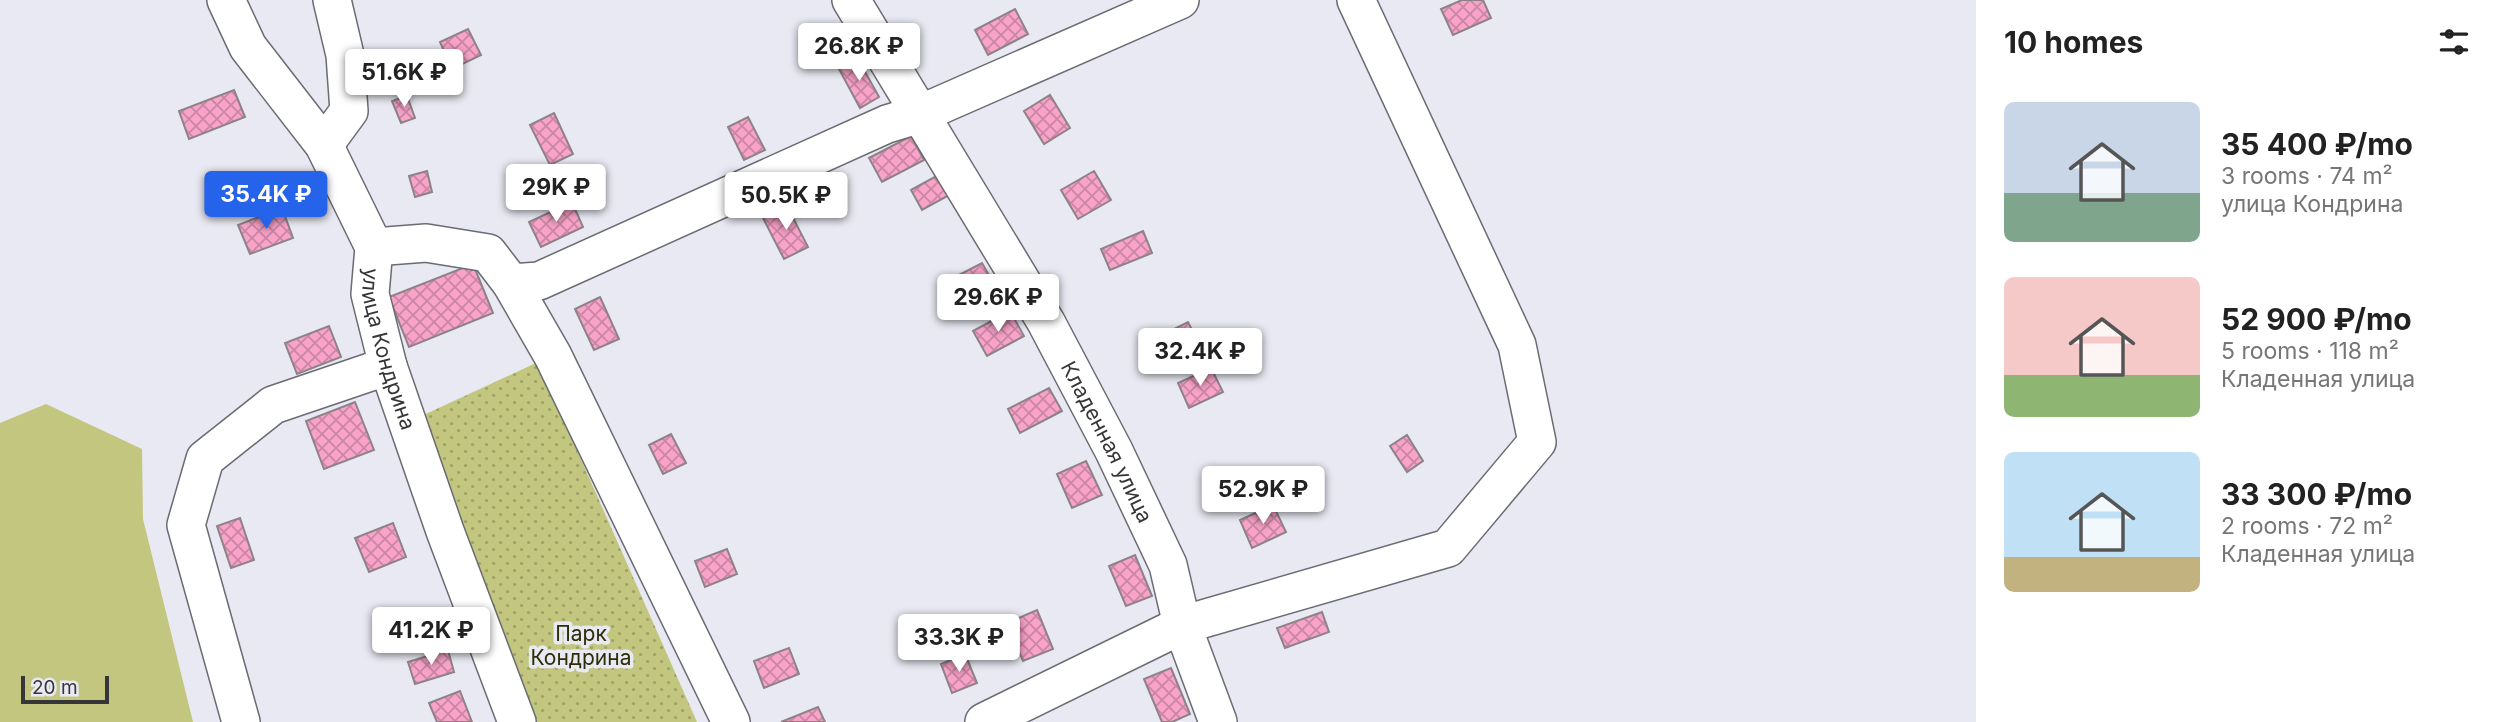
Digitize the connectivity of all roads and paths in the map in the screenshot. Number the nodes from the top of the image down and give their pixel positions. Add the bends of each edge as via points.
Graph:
1 (226, 0) edge
2 (332, 0) edge
3 (851, 0) edge
4 (1180, 0) edge
5 (1356, 0) edge
6 (920, 114) junction
7 (324, 145) junction
8 (374, 247) junction
9 (510, 283) junction
10 (388, 366) junction
11 (1182, 625) junction
12 (241, 722) edge
13 (517, 722) edge
14 (731, 722) edge
15 (984, 722) edge
16 (1218, 722) edge

1 - 7 street, улица Кондрина via 247,47
2 - 7 street via 345,55 349,111
3 - 6 street, Кладенная улица
4 - 6 street
5 - 11 street via 1517,345 1537,442 1448,548
6 - 9 street via 874,130 539,281
6 - 11 street, Кладенная улица via 1046,322 1114,451 1168,565
7 - 8 street, улица Кондрина
8 - 9 street via 426,243 488,253
8 - 10 street, улица Кондрина via 370,295
9 - 14 street via 553,356
10 - 12 street via 273,405 205,459 186,525
10 - 13 street, улица Кондрина via 444,531
11 - 15 street
11 - 16 street, Кладенная улица

